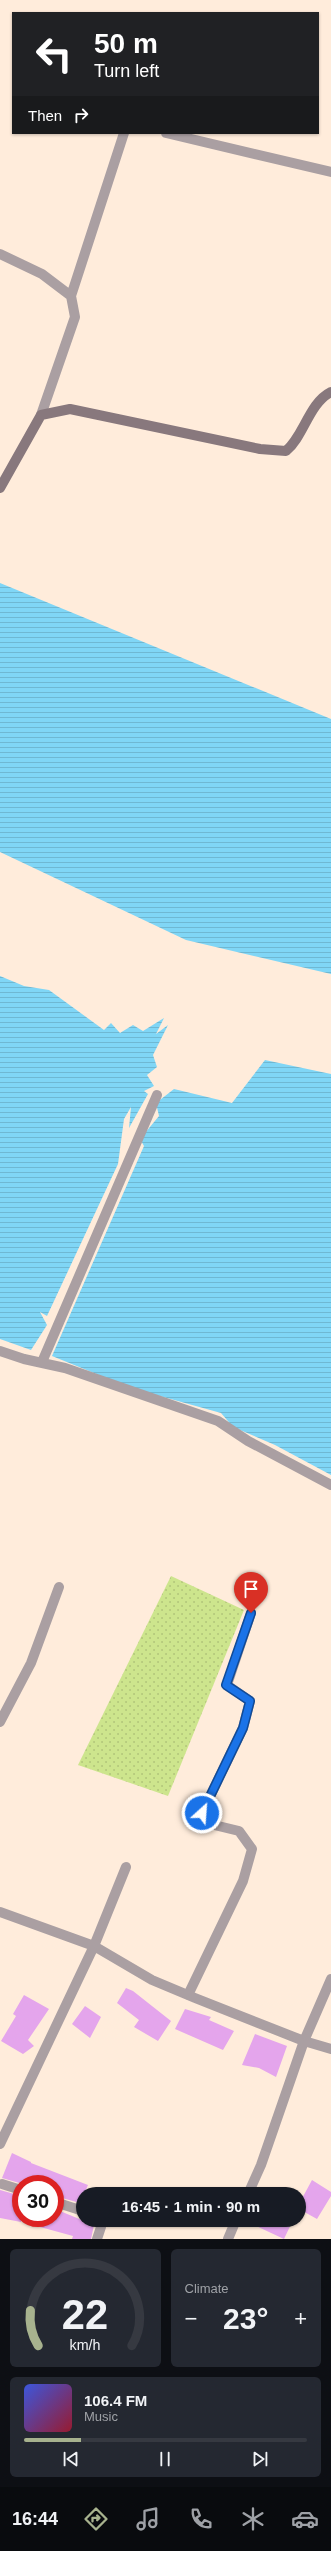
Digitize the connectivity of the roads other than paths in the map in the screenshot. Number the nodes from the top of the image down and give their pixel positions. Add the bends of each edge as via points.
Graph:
1 (124, 134) edge
2 (170, 134) edge
3 (331, 172) edge
4 (0, 254) edge
5 (71, 296) junction
6 (331, 392) edge
7 (41, 415) junction
8 (0, 488) edge
9 (157, 1095) dead end
10 (0, 1351) edge
11 (42, 1362) junction
12 (331, 1485) edge
13 (59, 1587) dead end
14 (251, 1613) dead end
15 (0, 1722) edge
16 (126, 1867) dead end
17 (0, 1912) edge
18 (94, 1946) junction
19 (331, 1979) edge
20 (188, 1995) junction
21 (304, 2041) junction
22 (331, 2049) edge
23 (0, 2144) edge
24 (2, 2184) dead end
25 (12, 2187) edge
26 (251, 2187) edge
27 (64, 2205) edge
28 (76, 2209) edge
29 (101, 2227) edge
30 (233, 2227) edge
31 (97, 2239) edge
32 (228, 2239) edge

1 - 5 street
2 - 3 street
4 - 5 street via 42,274
5 - 7 street via 75,317
6 - 7 main road via 315,407 293,445 286,451 260,449 70,409
7 - 8 main road
9 - 11 street
10 - 11 street
11 - 12 street via 218,1421 248,1441
13 - 15 street via 31,1663
14 - 20 street via 226,1685 250,1701 243,1728 202,1813 206,1823 239,1831 252,1849 243,1881
16 - 18 street
17 - 18 street
18 - 20 street via 152,1980
18 - 23 street
19 - 21 street
20 - 21 street
21 - 22 street
21 - 26 street via 262,2164
24 - 25 street
27 - 28 street
29 - 31 street
30 - 32 street

